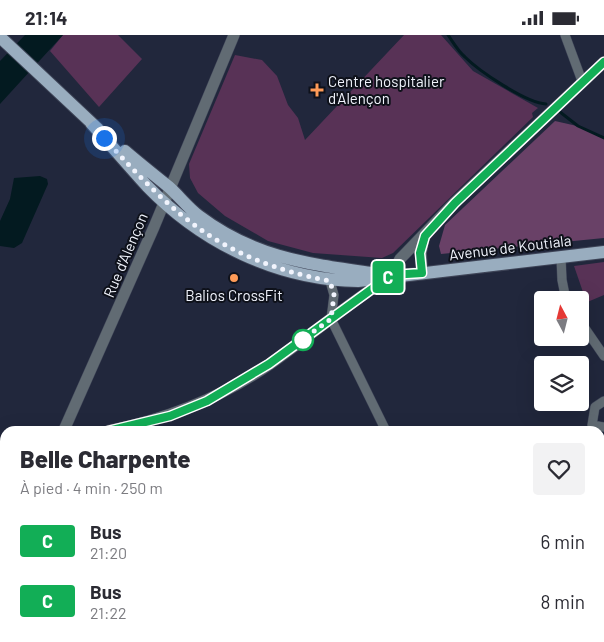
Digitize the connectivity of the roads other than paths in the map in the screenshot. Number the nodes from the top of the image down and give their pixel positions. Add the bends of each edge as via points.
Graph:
1 (234, 35) edge
2 (565, 35) edge
3 (3, 40) edge
4 (604, 62) edge
5 (582, 81) junction
6 (91, 123) junction
7 (170, 188) junction
8 (165, 201) junction
9 (425, 236) junction
10 (604, 252) edge
11 (560, 257) junction
12 (422, 273) junction
13 (391, 275) junction
14 (330, 281) junction
15 (564, 291) edge
16 (331, 319) junction
17 (589, 334) edge
18 (604, 357) edge
19 (604, 401) edge
20 (65, 426) edge
21 (143, 426) edge
22 (384, 426) edge
23 (598, 426) edge

1 - 7 street, Rue d'Alençon
2 - 5 street
3 - 6 main road, Avenue de Koutiala
4 - 5 street
5 - 9 street
6 - 7 main road, Avenue de Koutiala
6 - 8 main road, Avenue de Koutiala via 148,187
7 - 8 street, Rue d'Alençon
7 - 13 main road, Avenue de Koutiala via 217,228 275,256 321,267
8 - 14 main road, Avenue de Koutiala via 191,224 231,249 271,266
8 - 20 street, Rue d'Alençon
9 - 12 street via 420,253
9 - 13 street via 400,259
10 - 11 main road, Avenue de Koutiala
11 - 12 main road, Avenue de Koutiala
11 - 15 street
12 - 13 main road, Avenue de Koutiala
13 - 14 main road, Avenue de Koutiala via 358,281
13 - 16 street
14 - 16 street via 334,295
16 - 21 street via 269,364 215,396
16 - 22 street
17 - 18 street
19 - 23 street via 595,407 592,425

